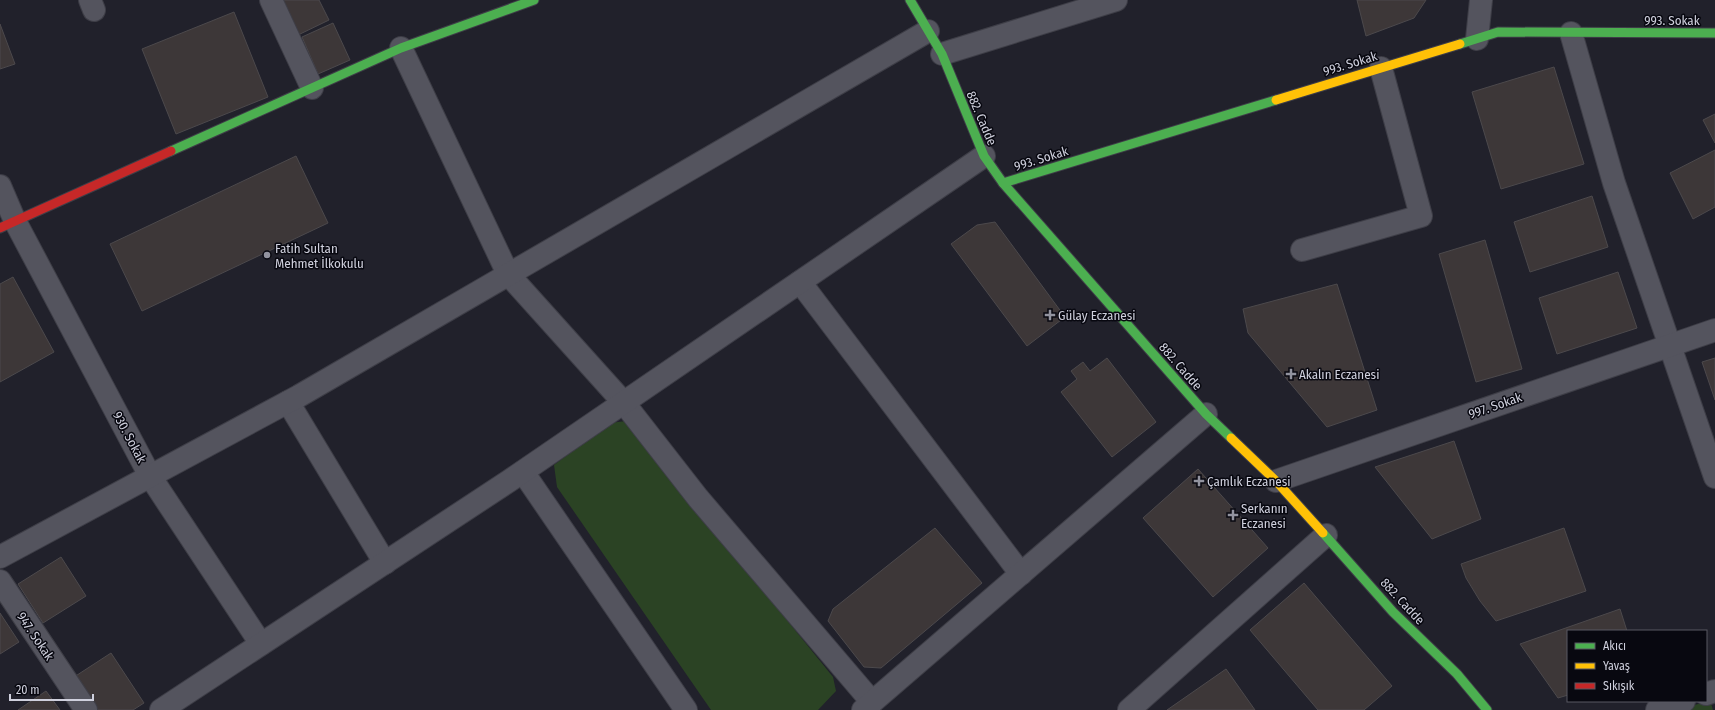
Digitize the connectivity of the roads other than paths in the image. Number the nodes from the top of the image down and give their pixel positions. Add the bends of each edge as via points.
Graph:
1 (271, 0) edge
2 (534, 0) edge
3 (910, 0) edge
4 (1116, 0) edge
5 (1481, 0) edge
6 (928, 31) junction
7 (1571, 33) junction
8 (1715, 33) edge
9 (1477, 38) junction
10 (401, 48) junction
11 (942, 54) junction
12 (1381, 68) junction
13 (312, 88) junction
14 (984, 156) junction
15 (1003, 183) junction
16 (0, 186) edge
17 (8, 224) edge
18 (1302, 250) dead end
19 (508, 274) junction
20 (800, 282) junction
21 (1715, 330) edge
22 (1670, 345) junction
23 (288, 402) junction
24 (624, 403) junction
25 (1206, 414) junction
26 (522, 472) junction
27 (150, 476) junction
28 (1715, 477) edge
29 (1276, 481) junction
30 (1326, 535) junction
31 (0, 557) edge
32 (385, 563) junction
33 (1021, 574) junction
34 (0, 581) edge
35 (261, 644) junction
36 (1681, 702) edge
37 (867, 706) edge
38 (86, 710) edge
39 (161, 710) edge
40 (686, 710) edge
41 (1129, 710) edge
42 (1486, 710) edge
43 (1656, 710) edge

1 - 13 street
2 - 10 street
3 - 6 street, 882. Cadde
4 - 11 street
5 - 9 street
6 - 11 street, 882. Cadde
6 - 19 street
7 - 8 street, 993. Sokak
7 - 9 street, 993. Sokak via 1498,32
7 - 22 street via 1614,183
9 - 12 street, 993. Sokak
10 - 13 street
10 - 19 street
11 - 14 street, 882. Cadde
12 - 15 street, 993. Sokak
12 - 18 street via 1421,216
13 - 17 street
14 - 15 street, 882. Cadde
14 - 20 street
15 - 25 street, 882. Cadde
16 - 17 street, 930. Sokak
17 - 27 street, 930. Sokak
19 - 23 street
19 - 24 street
20 - 24 street
20 - 33 street
21 - 22 street, 997. Sokak
22 - 28 street
22 - 29 street, 997. Sokak
23 - 27 street
23 - 32 street
24 - 26 street
24 - 37 street
25 - 29 street, 882. Cadde
25 - 33 street
26 - 32 street
26 - 40 street
27 - 31 street
27 - 35 street, 930. Sokak
29 - 30 street, 882. Cadde
30 - 41 street
30 - 42 street, 882. Cadde via 1393,612 1457,674
32 - 35 street
33 - 37 street
34 - 38 street, 947. Sokak
35 - 39 street
36 - 43 street

